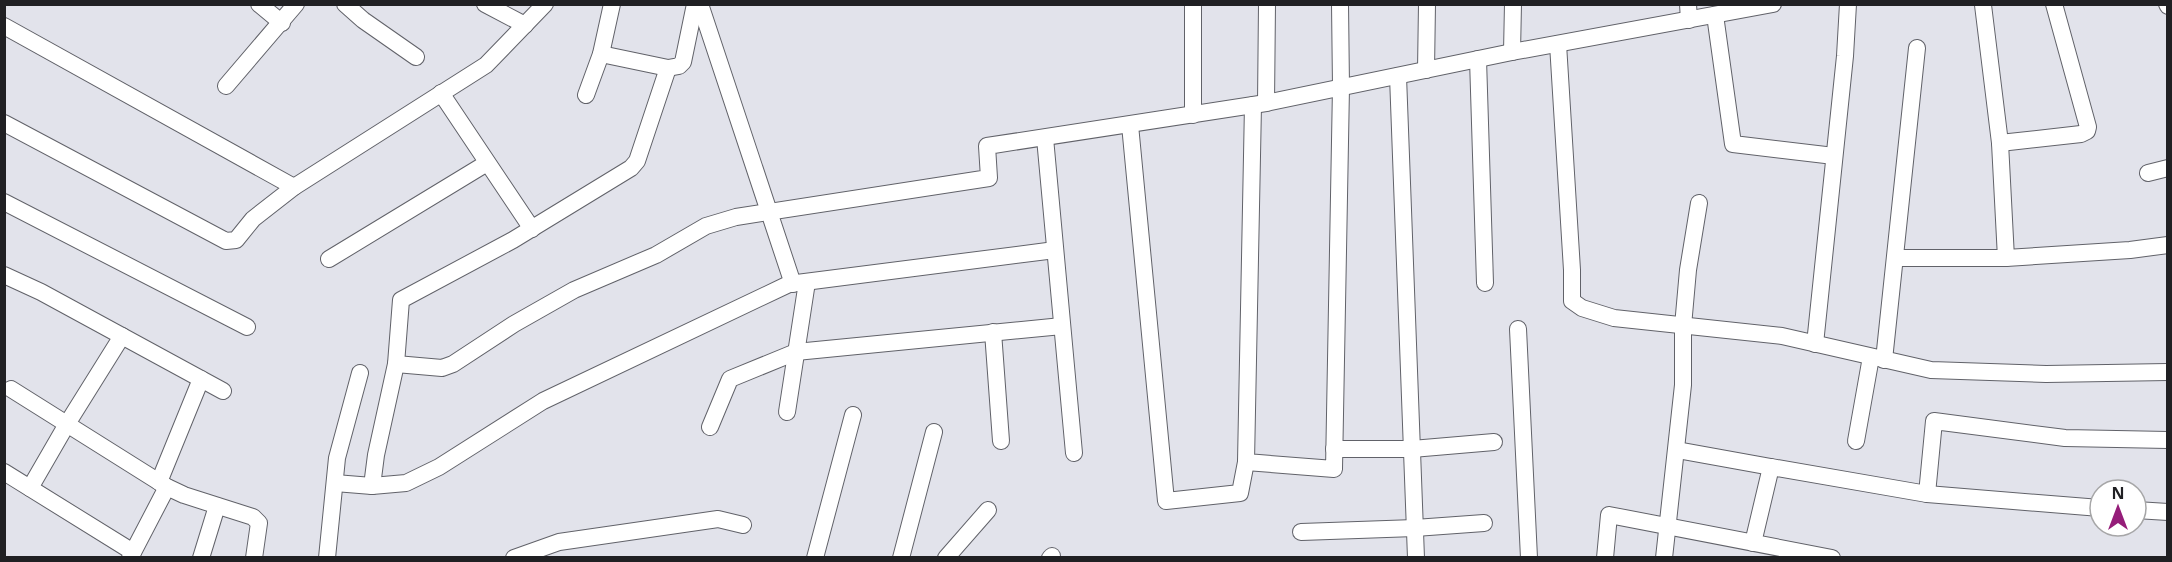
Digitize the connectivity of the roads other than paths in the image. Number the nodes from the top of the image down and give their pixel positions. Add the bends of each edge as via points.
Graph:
1 (259, 4) edge
2 (296, 4) edge
3 (345, 4) edge
4 (485, 4) edge
5 (545, 4) edge
6 (612, 4) edge
7 (695, 4) edge
8 (700, 4) edge
9 (1193, 4) edge
10 (1267, 4) edge
11 (1340, 4) edge
12 (1427, 4) edge
13 (1513, 4) edge
14 (1773, 4) edge
15 (1848, 4) edge
16 (2054, 4) edge
17 (1983, 5) edge
18 (1688, 12) edge
19 (1715, 15) junction
20 (282, 22) junction
21 (525, 25) junction
22 (4, 26) edge
23 (1558, 44) junction
24 (1917, 48) dead end
25 (1512, 52) junction
26 (601, 54) junction
27 (416, 57) dead end
28 (1478, 59) junction
29 (668, 68) junction
30 (1426, 70) junction
31 (1398, 76) junction
32 (226, 86) dead end
33 (1341, 87) junction
34 (441, 93) junction
35 (586, 95) dead end
36 (1259, 104) junction
37 (1193, 115) junction
38 (4, 123) edge
39 (1130, 124) junction
40 (1045, 138) junction
41 (2000, 143) junction
42 (1834, 156) junction
43 (488, 163) junction
44 (2168, 168) edge
45 (2148, 173) dead end
46 (294, 187) junction
47 (4, 202) edge
48 (1699, 203) dead end
49 (770, 213) junction
50 (532, 229) junction
51 (2168, 245) edge
52 (1055, 250) junction
53 (1896, 258) junction
54 (2006, 258) junction
55 (329, 259) dead end
56 (4, 275) edge
57 (800, 283) junction
58 (1485, 283) dead end
59 (1062, 326) junction
60 (1683, 326) junction
61 (247, 327) dead end
62 (1518, 329) dead end
63 (993, 332) junction
64 (122, 336) junction
65 (1815, 344) junction
66 (796, 352) junction
67 (1878, 359) junction
68 (396, 364) junction
69 (2168, 372) edge
70 (360, 373) dead end
71 (201, 379) junction
72 (11, 389) dead end
73 (223, 391) dead end
74 (787, 412) dead end
75 (853, 415) dead end
76 (67, 424) junction
77 (710, 427) dead end
78 (934, 432) dead end
79 (2168, 440) edge
80 (1001, 441) dead end
81 (1856, 441) dead end
82 (1494, 442) dead end
83 (1334, 449) junction
84 (1412, 449) junction
85 (1677, 450) junction
86 (1074, 453) dead end
87 (1246, 462) junction
88 (1771, 467) junction
89 (4, 472) edge
90 (335, 483) junction
91 (163, 484) junction
92 (372, 486) junction
93 (30, 488) junction
94 (1928, 494) junction
95 (217, 506) junction
96 (2088, 507) edge
97 (988, 510) dead end
98 (2148, 511) edge
99 (2168, 512) edge
100 (1484, 523) dead end
101 (743, 525) dead end
102 (1669, 527) junction
103 (1415, 528) junction
104 (1301, 532) dead end
105 (1753, 543) junction
106 (131, 555) edge
107 (201, 558) edge
108 (254, 558) edge
109 (327, 558) edge
110 (514, 558) edge
111 (815, 558) edge
112 (901, 558) edge
113 (946, 558) edge
114 (1416, 558) edge
115 (1529, 558) edge
116 (1605, 558) edge
117 (1665, 558) edge
118 (1832, 558) edge

1 - 20 street
2 - 20 street
3 - 27 street
4 - 21 street
5 - 21 street
6 - 26 street
7 - 29 street via 683,62
8 - 49 street
9 - 37 street
10 - 36 street
11 - 33 street
12 - 30 street
13 - 25 street
14 - 19 street
15 - 42 street
16 - 41 street via 2087,131
17 - 41 street
18 - 19 street
18 - 23 street
19 - 42 street via 1733,144
20 - 32 street
21 - 34 street via 486,65
22 - 46 street
23 - 25 street
23 - 60 street via 1572,301 1614,318
24 - 53 street
25 - 28 street
26 - 29 street
26 - 35 street
28 - 30 street
28 - 58 street
29 - 50 street via 637,161
30 - 31 street
31 - 33 street
31 - 84 street
33 - 36 street
33 - 83 street
34 - 43 street
34 - 46 street
36 - 37 street
36 - 87 street
37 - 39 street
38 - 46 street via 226,241 236,240 253,219
39 - 40 street
39 - 87 street via 1166,501 1240,493
40 - 49 street via 987,146 989,178
40 - 52 street
41 - 54 street
42 - 65 street
43 - 50 street
43 - 55 street
44 - 45 street
47 - 61 street
48 - 60 street
49 - 57 street
49 - 68 street via 706,226 656,255 574,290 453,364 442,368
50 - 68 street via 402,300
51 - 54 street
52 - 57 street
52 - 59 street
53 - 54 street
53 - 67 street
56 - 64 street
57 - 66 street
57 - 92 street via 543,401 439,467 406,483
59 - 63 street
59 - 86 street
60 - 65 street via 1782,336
60 - 85 street
62 - 115 street
63 - 66 street
63 - 80 street
64 - 71 street
64 - 76 street
65 - 67 street
66 - 74 street
66 - 77 street via 730,379
67 - 69 street via 1931,370 1984,373
67 - 81 street
68 - 92 street
70 - 90 street via 337,458
71 - 73 street
71 - 91 street
72 - 76 street
75 - 111 street
76 - 91 street
76 - 93 street
78 - 112 street
79 - 94 street via 2065,438 1934,421
82 - 84 street
83 - 84 street
83 - 87 street via 1334,469
84 - 103 street
85 - 88 street
85 - 102 street
88 - 94 street
88 - 105 street
89 - 93 street
90 - 92 street
90 - 109 street
91 - 95 street
91 - 106 street
93 - 106 street
94 - 96 street
95 - 107 street
95 - 108 street via 253,517 259,523
97 - 113 street
98 - 99 street
100 - 103 street
101 - 110 street via 718,519 559,542
102 - 105 street
102 - 116 street via 1609,515
102 - 117 street
103 - 104 street
103 - 114 street
105 - 118 street

